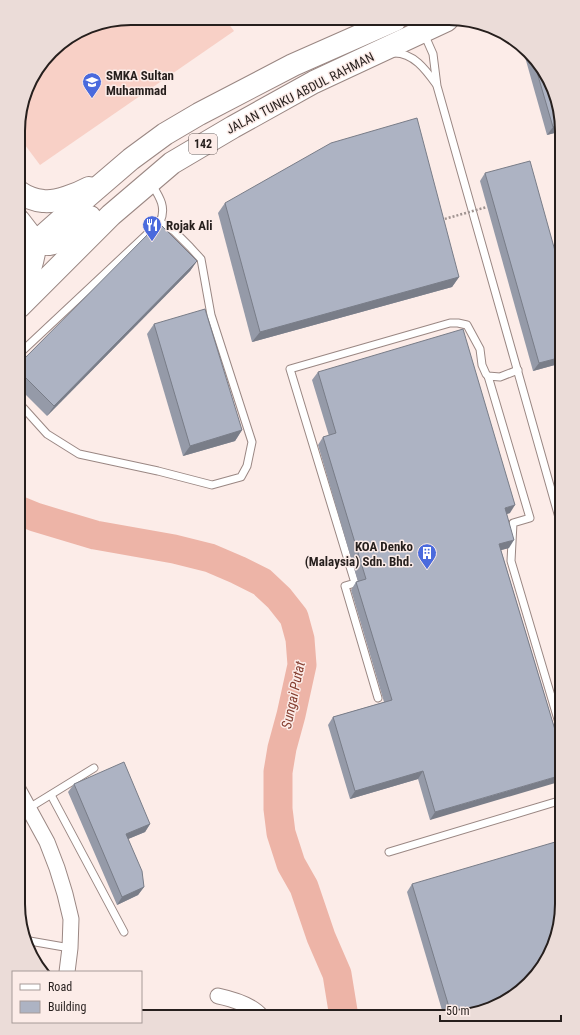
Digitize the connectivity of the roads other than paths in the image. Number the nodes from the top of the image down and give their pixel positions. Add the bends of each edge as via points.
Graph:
1 (384, 25) edge
2 (421, 25) edge
3 (374, 54) junction
4 (437, 86) junction
5 (186, 154) junction
6 (131, 159) junction
7 (151, 181) junction
8 (25, 196) edge
9 (160, 222) junction
10 (25, 228) edge
11 (36, 242) junction
12 (25, 254) edge
13 (25, 282) edge
14 (25, 301) edge
15 (25, 347) edge
16 (518, 370) junction
17 (488, 376) junction
18 (25, 410) edge
19 (555, 503) edge
20 (378, 698) dead end
21 (555, 709) edge
22 (94, 768) dead end
23 (51, 795) junction
24 (25, 801) edge
25 (555, 802) edge
26 (29, 808) junction
27 (389, 852) dead end
28 (124, 932) dead end
29 (32, 941) edge
30 (70, 948) junction
31 (67, 971) edge
32 (218, 996) dead end
33 (253, 1010) edge

1 - 6 main road, JALAN TUNKU ABDUL RAHMAN / 142 via 293,65 199,114 165,134
2 - 3 main road, JALAN TUNKU ABDUL RAHMAN / 142
2 - 4 lane via 433,54
3 - 4 lane via 398,53 412,57 426,70
3 - 5 main road, JALAN TUNKU ABDUL RAHMAN / 142 via 314,82
4 - 16 lane
5 - 7 main road, JALAN TUNKU ABDUL RAHMAN / 142
5 - 11 main road via 152,169 70,236 48,244
6 - 8 main road via 87,189 64,199 45,202
6 - 11 main road, JALAN TUNKU ABDUL RAHMAN / 142
7 - 9 lane via 161,200 163,215
7 - 14 main road, JALAN TUNKU ABDUL RAHMAN / 142 via 111,215
9 - 15 lane
9 - 18 lane via 174,231 201,259 211,315 252,442 247,466 241,477 212,485 78,454 47,434
10 - 11 main road
11 - 12 main road, JALAN TUNKU ABDUL RAHMAN / 142
11 - 13 main road via 33,261
16 - 17 lane via 500,377
16 - 19 lane
17 - 20 lane via 482,365 480,349 467,325 458,322 290,369 355,583 345,586
17 - 21 lane via 530,518 514,523 511,561
22 - 23 lane
23 - 26 lane
23 - 28 lane
24 - 26 street
25 - 27 lane
26 - 30 street via 47,842 65,894 71,919
29 - 30 lane
30 - 31 street
32 - 33 street via 231,999

